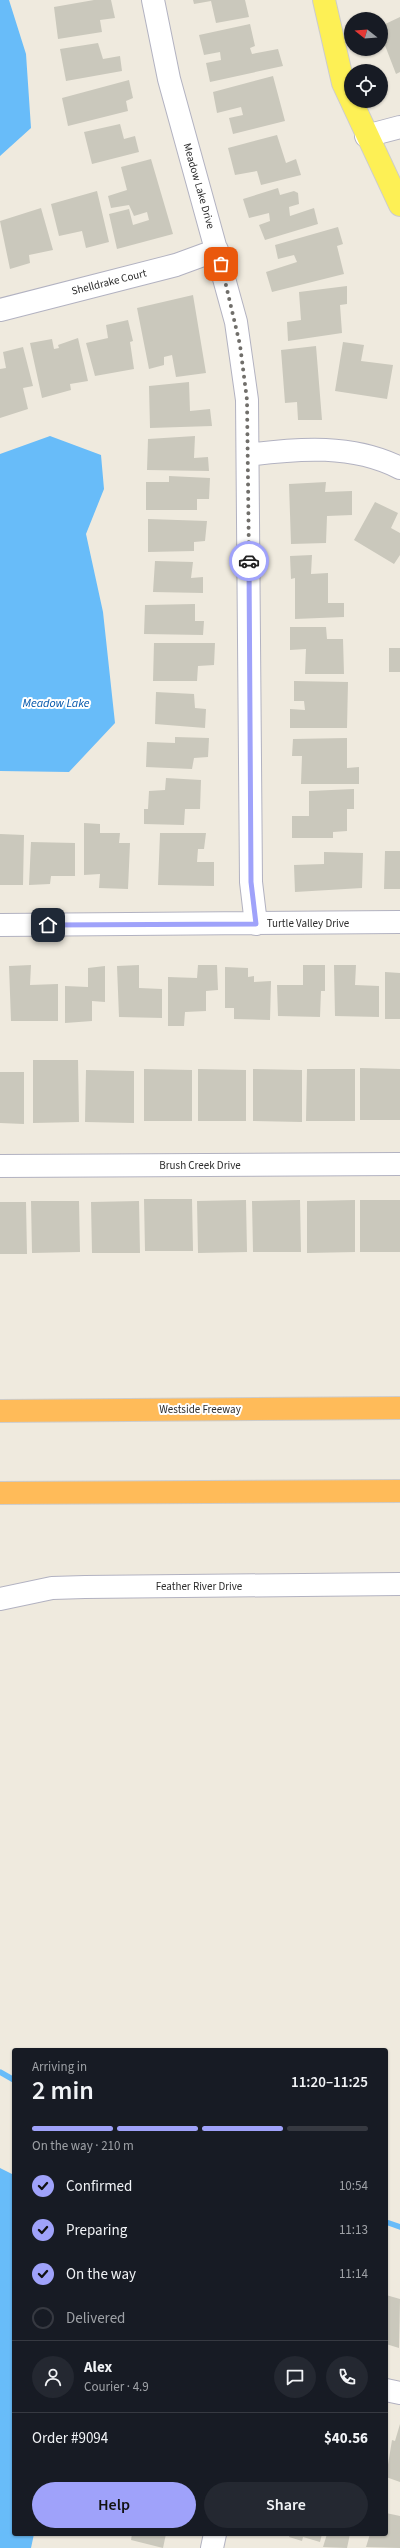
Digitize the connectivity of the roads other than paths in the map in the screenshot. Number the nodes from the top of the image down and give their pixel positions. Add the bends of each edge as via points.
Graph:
1 (153, 0) edge
2 (324, 0) edge
3 (400, 127) edge
4 (366, 136) junction
5 (400, 205) edge
6 (217, 250) junction
7 (0, 310) edge
8 (248, 455) junction
9 (400, 468) edge
10 (400, 922) edge
11 (256, 924) junction
12 (0, 925) edge
13 (400, 1164) edge
14 (0, 1166) edge
15 (400, 1408) edge
16 (0, 1411) edge
17 (400, 1491) edge
18 (0, 1493) edge
19 (400, 1584) edge
20 (0, 1599) edge
21 (388, 2390) edge
22 (400, 2393) edge
23 (215, 2536) edge
24 (212, 2548) edge

1 - 6 street, Meadow Lake Drive via 169,79
2 - 4 main road via 343,84
3 - 4 street
4 - 5 main road
6 - 7 street, Shelldrake Court via 176,265
6 - 8 street, Meadow Lake Drive via 240,345 247,400
8 - 9 street via 287,450 341,451 374,458
8 - 11 street, Meadow Lake Drive via 251,882
10 - 11 street, Turtle Valley Drive
11 - 12 street, Turtle Valley Drive
13 - 14 street, Brush Creek Drive
15 - 16 highway, Westside Freeway
17 - 18 highway
19 - 20 street, Feather River Drive via 85,1586 52,1588
21 - 22 street
23 - 24 street

